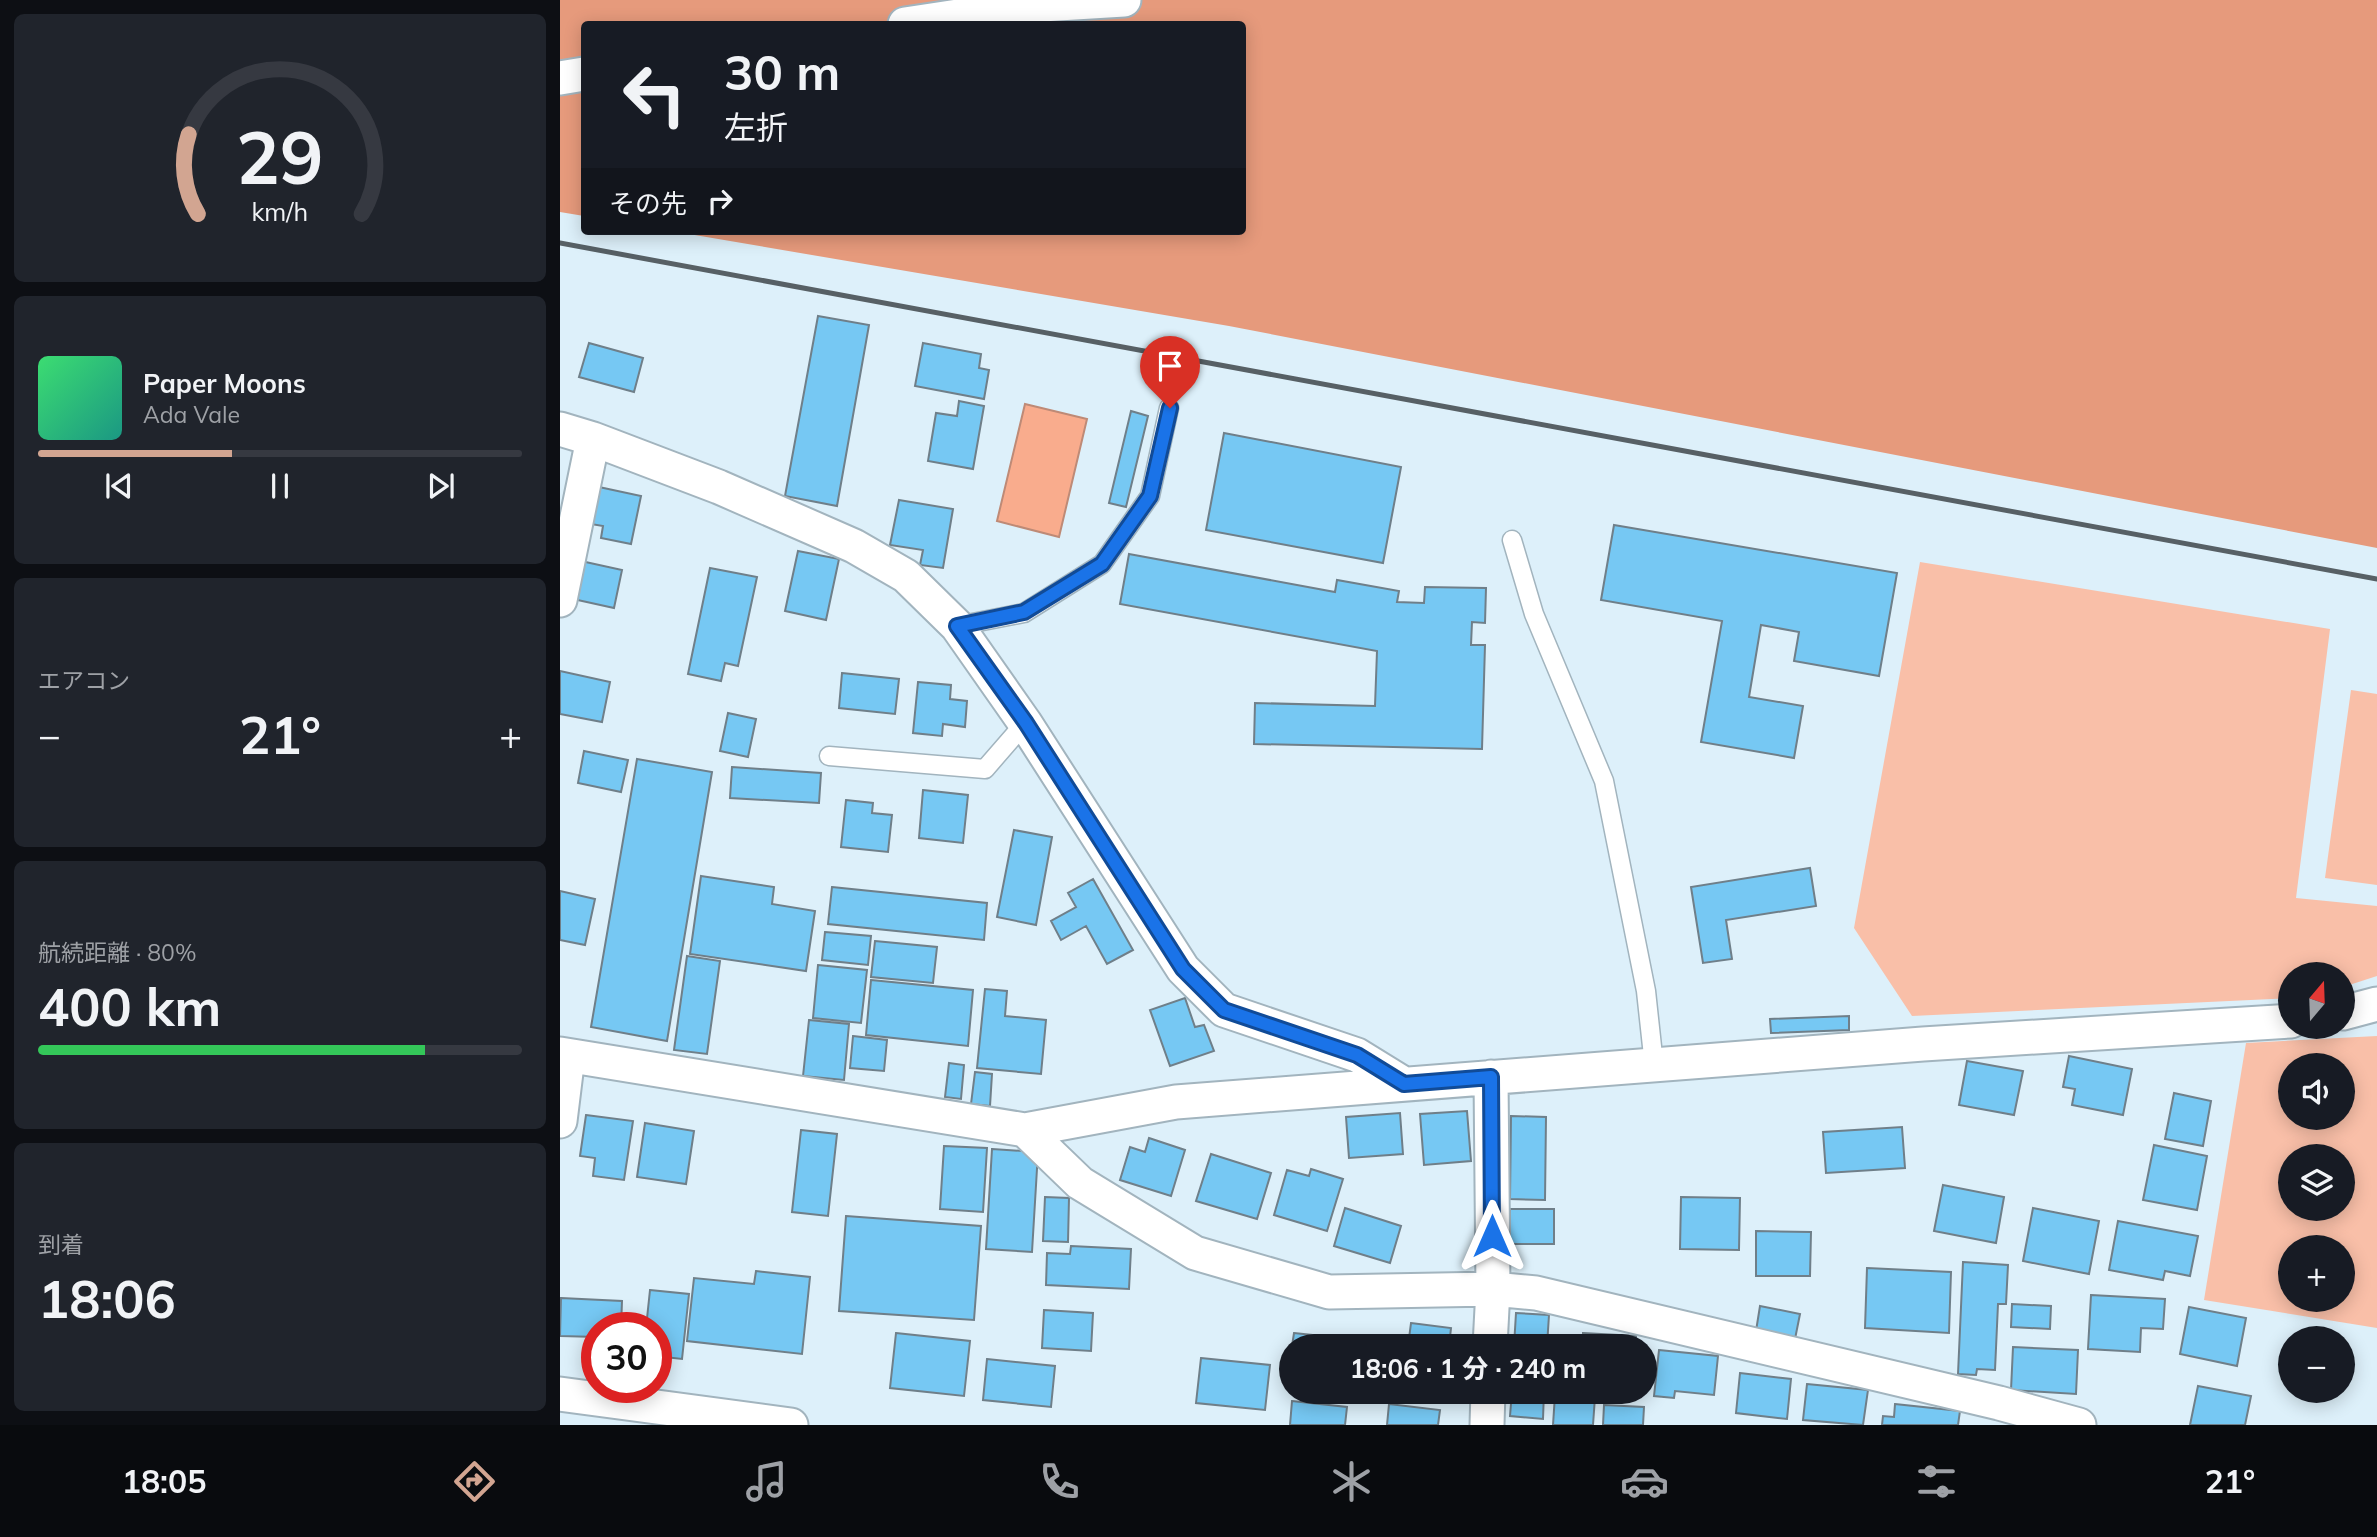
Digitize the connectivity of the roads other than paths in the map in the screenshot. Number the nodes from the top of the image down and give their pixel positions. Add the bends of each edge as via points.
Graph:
1 (1124, 0) edge
2 (925, 21) edge
3 (581, 74) edge
4 (560, 78) edge
5 (1170, 408) dead end
6 (560, 429) edge
7 (593, 439) junction
8 (1513, 540) dead end
9 (560, 600) edge
10 (957, 626) junction
11 (1026, 723) junction
12 (829, 756) dead end
13 (2377, 1004) edge
14 (2356, 1010) edge
15 (2278, 1022) edge
16 (564, 1055) edge
17 (1654, 1065) junction
18 (1491, 1077) junction
19 (1404, 1084) junction
20 (560, 1121) edge
21 (1026, 1130) junction
22 (1493, 1289) junction
23 (1491, 1334) edge
24 (560, 1394) edge
25 (1488, 1404) edge
26 (791, 1425) edge
27 (1487, 1425) edge
28 (2079, 1425) edge

1 - 2 street via 1025,6
3 - 4 street
5 - 10 lane via 1150,496 1102,564 1024,612
6 - 7 street
7 - 9 street
7 - 10 street via 854,546 906,576
8 - 17 lane via 1534,614 1604,781 1646,991
10 - 11 street
11 - 12 lane via 985,769
11 - 19 street via 1183,969 1224,1010 1357,1055
13 - 14 street
15 - 17 street
16 - 20 street
16 - 21 street
17 - 18 street
18 - 19 street
18 - 22 street
19 - 21 street via 1176,1102
21 - 22 street via 1080,1183 1195,1253 1329,1293
22 - 23 street
22 - 28 street via 1536,1293
24 - 26 street
25 - 27 street

